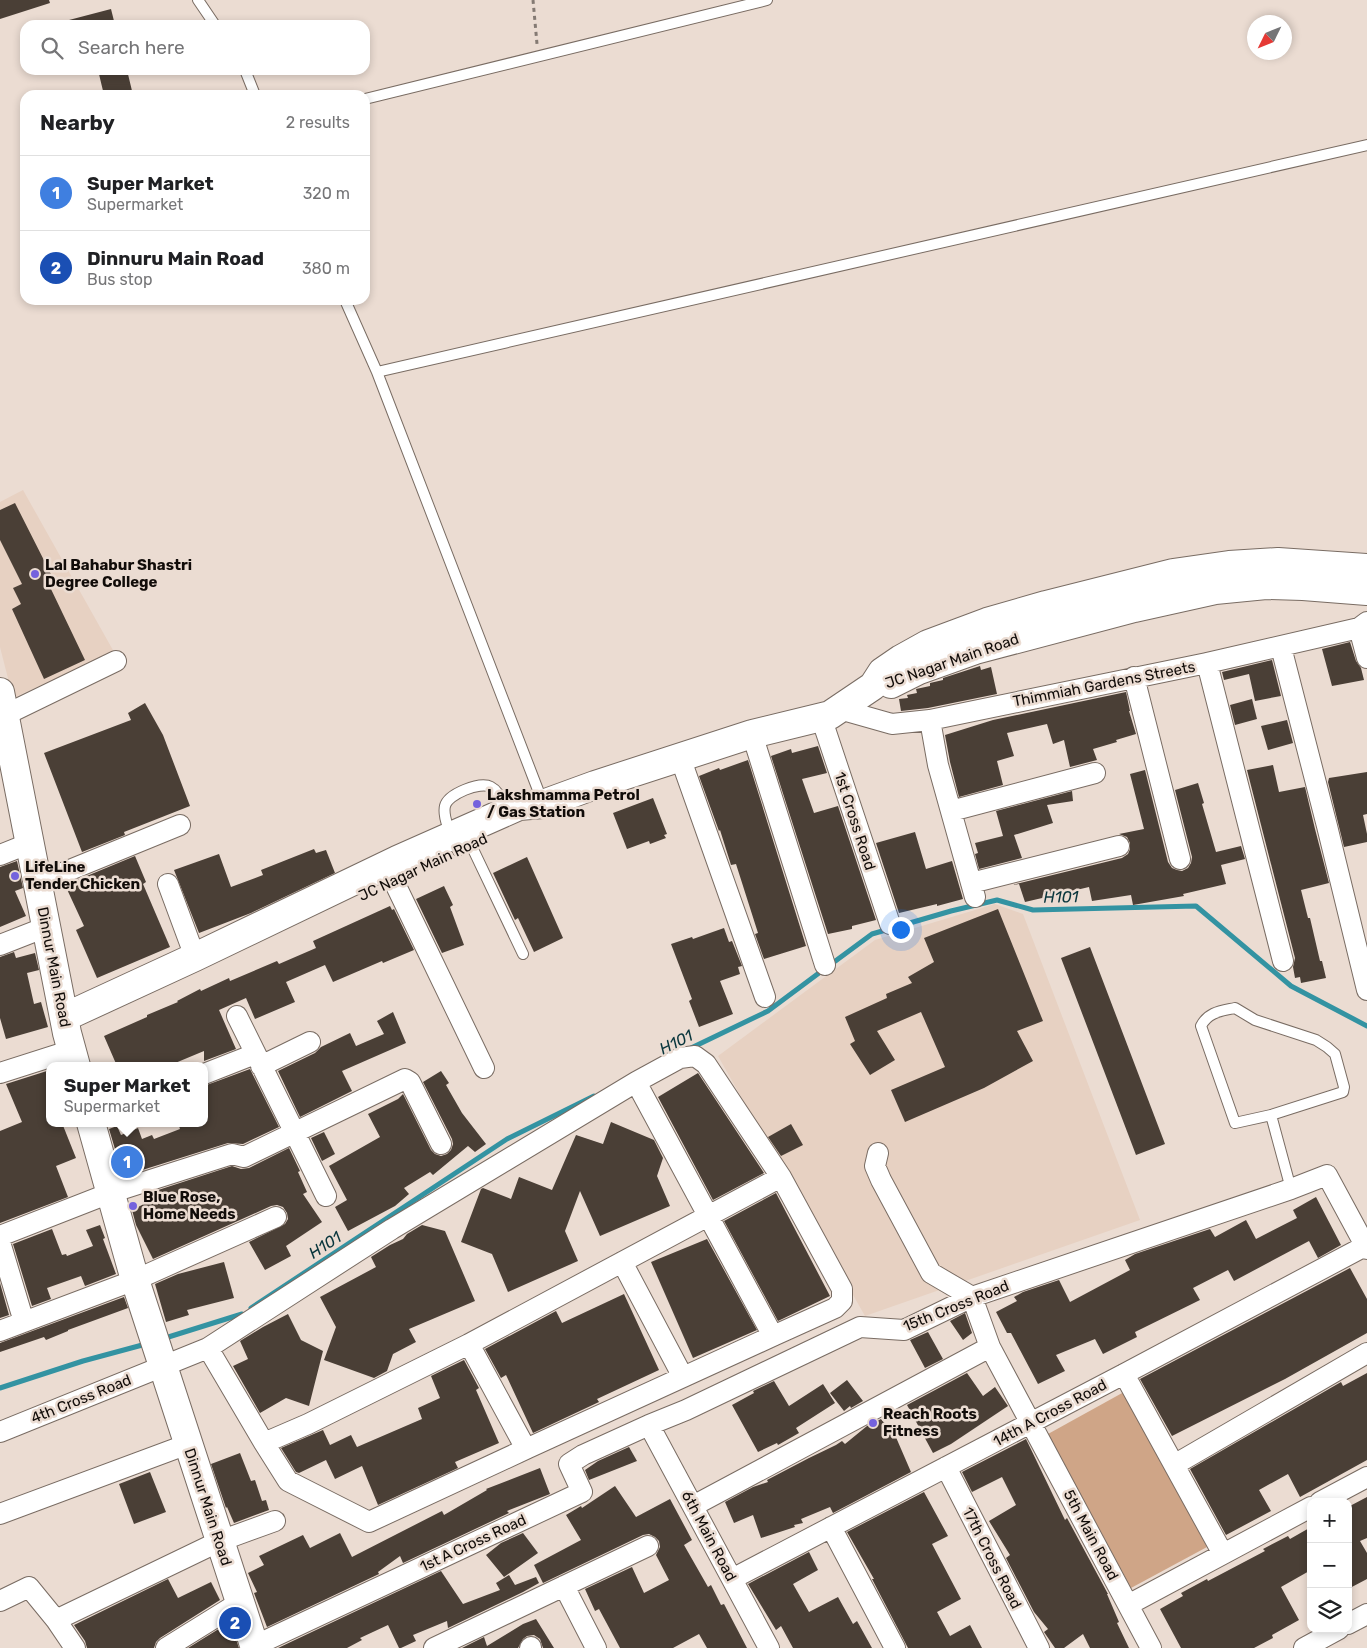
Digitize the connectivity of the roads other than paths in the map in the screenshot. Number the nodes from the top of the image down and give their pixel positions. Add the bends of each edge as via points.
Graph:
1 (198, 0) edge
2 (767, 0) edge
3 (212, 20) edge
4 (247, 75) edge
5 (253, 90) edge
6 (370, 97) edge
7 (1367, 145) edge
8 (347, 305) edge
9 (377, 372) junction
10 (1367, 568) edge
11 (1367, 591) edge
12 (1363, 625) edge
13 (1281, 646) junction
14 (1367, 658) edge
15 (116, 661) dead end
16 (1207, 664) junction
17 (1134, 677) junction
18 (873, 686) junction
19 (3, 703) edge
20 (830, 713) junction
21 (930, 720) junction
22 (752, 734) junction
23 (680, 757) junction
24 (7, 767) edge
25 (1095, 773) dead end
26 (543, 804) junction
27 (508, 811) junction
28 (951, 811) junction
29 (180, 825) dead end
30 (30, 844) junction
31 (460, 844) junction
32 (1118, 846) dead end
33 (0, 855) edge
34 (1180, 859) dead end
35 (390, 873) junction
36 (38, 883) junction
37 (168, 884) dead end
38 (890, 924) dead end
39 (46, 927) junction
40 (270, 930) junction
41 (0, 944) edge
42 (523, 954) dead end
43 (195, 957) junction
44 (1283, 961) dead end
45 (825, 965) dead end
46 (1367, 990) edge
47 (765, 997) dead end
48 (237, 1016) dead end
49 (70, 1041) edge
50 (310, 1042) dead end
51 (258, 1060) junction
52 (484, 1068) dead end
53 (0, 1073) edge
54 (208, 1073) edge
55 (636, 1082) junction
56 (1271, 1115) junction
57 (92, 1127) edge
58 (295, 1133) junction
59 (441, 1144) dead end
60 (878, 1153) dead end
61 (781, 1177) junction
62 (1291, 1189) junction
63 (110, 1193) junction
64 (326, 1196) dead end
65 (709, 1215) junction
66 (276, 1217) dead end
67 (0, 1236) edge
68 (0, 1242) edge
69 (1366, 1246) edge
70 (622, 1262) junction
71 (138, 1292) junction
72 (972, 1297) junction
73 (24, 1322) junction
74 (0, 1331) edge
75 (773, 1336) junction
76 (469, 1344) junction
77 (990, 1347) junction
78 (208, 1348) junction
79 (1367, 1354) edge
80 (162, 1366) junction
81 (1124, 1374) junction
82 (683, 1378) junction
83 (638, 1398) junction
84 (1030, 1423) junction
85 (649, 1425) junction
86 (0, 1432) edge
87 (264, 1443) junction
88 (188, 1444) junction
89 (526, 1449) junction
90 (1174, 1466) junction
91 (946, 1467) junction
92 (1367, 1477) edge
93 (1328, 1498) edge
94 (693, 1506) junction
95 (1307, 1509) edge
96 (0, 1514) edge
97 (275, 1521) dead end
98 (830, 1527) junction
99 (220, 1542) junction
100 (648, 1546) dead end
101 (1223, 1554) junction
102 (732, 1579) junction
103 (564, 1586) junction
104 (0, 1601) edge
105 (240, 1602) junction
106 (1128, 1605) junction
107 (1367, 1614) edge
108 (56, 1620) junction
109 (1352, 1622) edge
110 (1332, 1633) edge
111 (255, 1647) edge
112 (75, 1648) edge
113 (166, 1648) edge
114 (434, 1648) edge
115 (596, 1648) edge
116 (769, 1648) edge
117 (895, 1648) edge
118 (1039, 1648) edge
119 (1150, 1648) edge
120 (1304, 1648) edge

1 - 3 lane
2 - 6 lane
4 - 5 lane
7 - 9 lane
8 - 9 lane
9 - 26 lane
10 - 18 main road, JC Nagar Main Road via 1278,562 1173,573 987,622 928,644 882,672
11 - 18 main road, JC Nagar Main Road via 1266,585 1215,590 974,650 919,670 893,684
12 - 13 street, Thimmiah Gardens Streets
12 - 14 street
13 - 16 street, Thimmiah Gardens Streets
13 - 46 street
15 - 19 street
16 - 17 street, Thimmiah Gardens Streets
16 - 44 street
17 - 21 street, Thimmiah Gardens Streets
17 - 34 street
18 - 20 main road
19 - 24 main road, Dinnur Main Road
20 - 21 street, Thimmiah Gardens Streets via 892,724
20 - 22 main road
20 - 38 street, 1st Cross Road
21 - 28 street
22 - 23 main road
22 - 45 street
23 - 26 main road
23 - 47 street
24 - 30 main road, Dinnur Main Road
25 - 28 street
26 - 27 main road, JC Nagar Main Road via 519,806
26 - 31 main road, JC Nagar Main Road via 524,821
27 - 31 main road, JC Nagar Main Road
27 - 31 lane via 494,788 488,786 475,786 452,797 446,802 444,814
28 - 32 street via 973,890
29 - 36 street
30 - 33 street
30 - 36 main road, Dinnur Main Road
31 - 35 main road, JC Nagar Main Road
31 - 42 lane
35 - 40 main road, JC Nagar Main Road
35 - 52 street
36 - 39 main road, Dinnur Main Road
37 - 43 street
39 - 41 street
39 - 49 main road, Dinnur Main Road
40 - 43 main road, JC Nagar Main Road
40 - 49 main road, JC Nagar Main Road
43 - 49 main road, JC Nagar Main Road
48 - 51 street
49 - 53 street
50 - 51 street
51 - 54 street
51 - 58 street
55 - 61 street, 4th Cross Road via 680,1058 695,1056 706,1064
55 - 65 street
55 - 78 street, 4th Cross Road via 392,1229
56 - 56 lane via 1343,1092 1335,1054 1316,1040 1255,1020 1235,1008 1205,1017 1200,1026 1235,1123
56 - 62 lane
57 - 63 main road
58 - 59 street via 405,1079 410,1082
58 - 63 street via 244,1157 232,1154
58 - 64 street
60 - 72 street via 875,1166 881,1180 931,1273
61 - 65 street
61 - 75 street, 4th Cross Road via 842,1289 842,1301 835,1308
62 - 69 street, 15th Cross Road via 1327,1175
62 - 72 street, 15th Cross Road
63 - 67 street
63 - 71 main road
65 - 70 street
65 - 75 street
66 - 71 street
68 - 73 street
69 - 81 street, 14th A Cross Road
70 - 76 street
70 - 82 street
71 - 73 street
71 - 80 main road, Dinnur Main Road
72 - 77 street, 5th Main Road
72 - 85 street, 15th Cross Road via 904,1330 860,1327
73 - 74 street
75 - 82 street
76 - 87 street
76 - 89 street
77 - 84 street, 5th Main Road
77 - 94 street
78 - 80 street, 4th Cross Road
78 - 87 street
79 - 90 street
80 - 86 street, 4th Cross Road
80 - 88 main road, Dinnur Main Road
81 - 84 street, 14th A Cross Road
81 - 90 street
82 - 83 street
83 - 85 street, 6th Main Road
83 - 89 street
84 - 91 street, 14th A Cross Road
84 - 106 street, 5th Main Road
85 - 94 street, 6th Main Road
85 - 111 street, 1st A Cross Road via 569,1464 582,1492
87 - 89 street via 288,1482 369,1522
88 - 96 street
88 - 99 main road, Dinnur Main Road
90 - 101 street
91 - 98 street, 14th A Cross Road
91 - 118 street, 17th Cross Road
92 - 93 street
94 - 102 street, 6th Main Road
95 - 101 street
97 - 99 street
98 - 102 street, 14th A Cross Road
98 - 117 street
99 - 105 main road, Dinnur Main Road
99 - 108 street
100 - 103 street
101 - 106 street
102 - 116 street, 6th Main Road
103 - 114 street
103 - 115 street
104 - 108 street via 29,1587
105 - 111 main road, Dinnur Main Road
105 - 113 street
106 - 119 street, 5th Main Road
107 - 109 street
108 - 112 street
110 - 120 street

